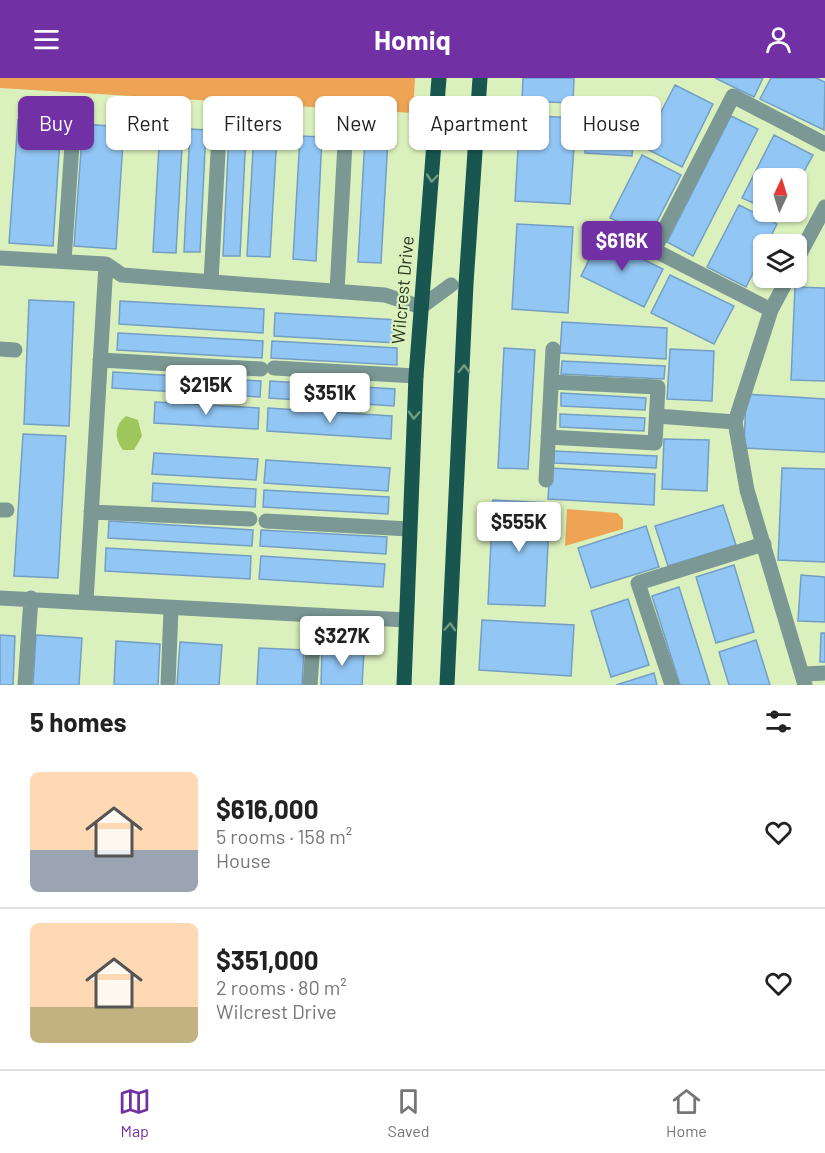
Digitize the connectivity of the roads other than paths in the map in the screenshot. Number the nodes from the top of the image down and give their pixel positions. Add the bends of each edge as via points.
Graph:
1 (439, 78) edge
2 (480, 78) edge
3 (825, 144) edge
4 (72, 150) edge
5 (218, 150) edge
6 (345, 150) edge
7 (825, 207) edge
8 (807, 241) edge
9 (0, 258) edge
10 (64, 261) junction
11 (106, 264) junction
12 (211, 281) junction
13 (451, 285) dead end
14 (783, 288) edge
15 (337, 291) junction
16 (421, 307) junction
17 (771, 310) junction
18 (553, 349) dead end
19 (100, 360) junction
20 (416, 376) junction
21 (551, 382) junction
22 (657, 416) junction
23 (735, 422) junction
24 (548, 437) junction
25 (546, 480) dead end
26 (91, 512) junction
27 (409, 530) junction
28 (764, 544) junction
29 (0, 598) edge
30 (31, 598) junction
31 (86, 602) junction
32 (171, 609) junction
33 (315, 616) junction
34 (406, 620) junction
35 (825, 673) edge
36 (805, 680) edge
37 (25, 685) edge
38 (168, 685) edge
39 (310, 685) edge
40 (404, 685) edge
41 (447, 685) edge
42 (672, 685) edge

1 -> 16 main road, Wilcrest Drive
41 -> 2 main road
3 - 17 lane via 733,96 654,250
4 - 10 lane
5 - 12 lane
6 - 15 lane
7 - 8 lane
9 - 10 lane
10 - 11 lane
11 - 12 lane via 122,275
11 - 19 lane
12 - 15 lane
13 - 16 lane
14 - 17 lane
15 - 16 lane via 385,295
16 - 20 main road, Wilcrest Drive
17 - 23 lane
18 - 21 lane
19 - 20 lane
19 - 26 lane
20 -> 27 main road, Wilcrest Drive
21 - 22 lane via 658,387
21 - 24 lane
22 - 23 lane
22 - 24 lane via 655,443
23 - 28 lane via 741,465
24 - 25 lane
26 - 27 lane
26 - 31 lane
27 - 34 main road, Wilcrest Drive
28 - 36 lane
28 - 42 lane via 638,583
29 - 30 lane
30 - 31 lane
30 - 37 lane
31 - 32 lane
32 - 33 lane
32 - 38 lane
33 - 34 lane
33 - 39 lane
34 - 40 main road, Wilcrest Drive
35 - 36 lane

